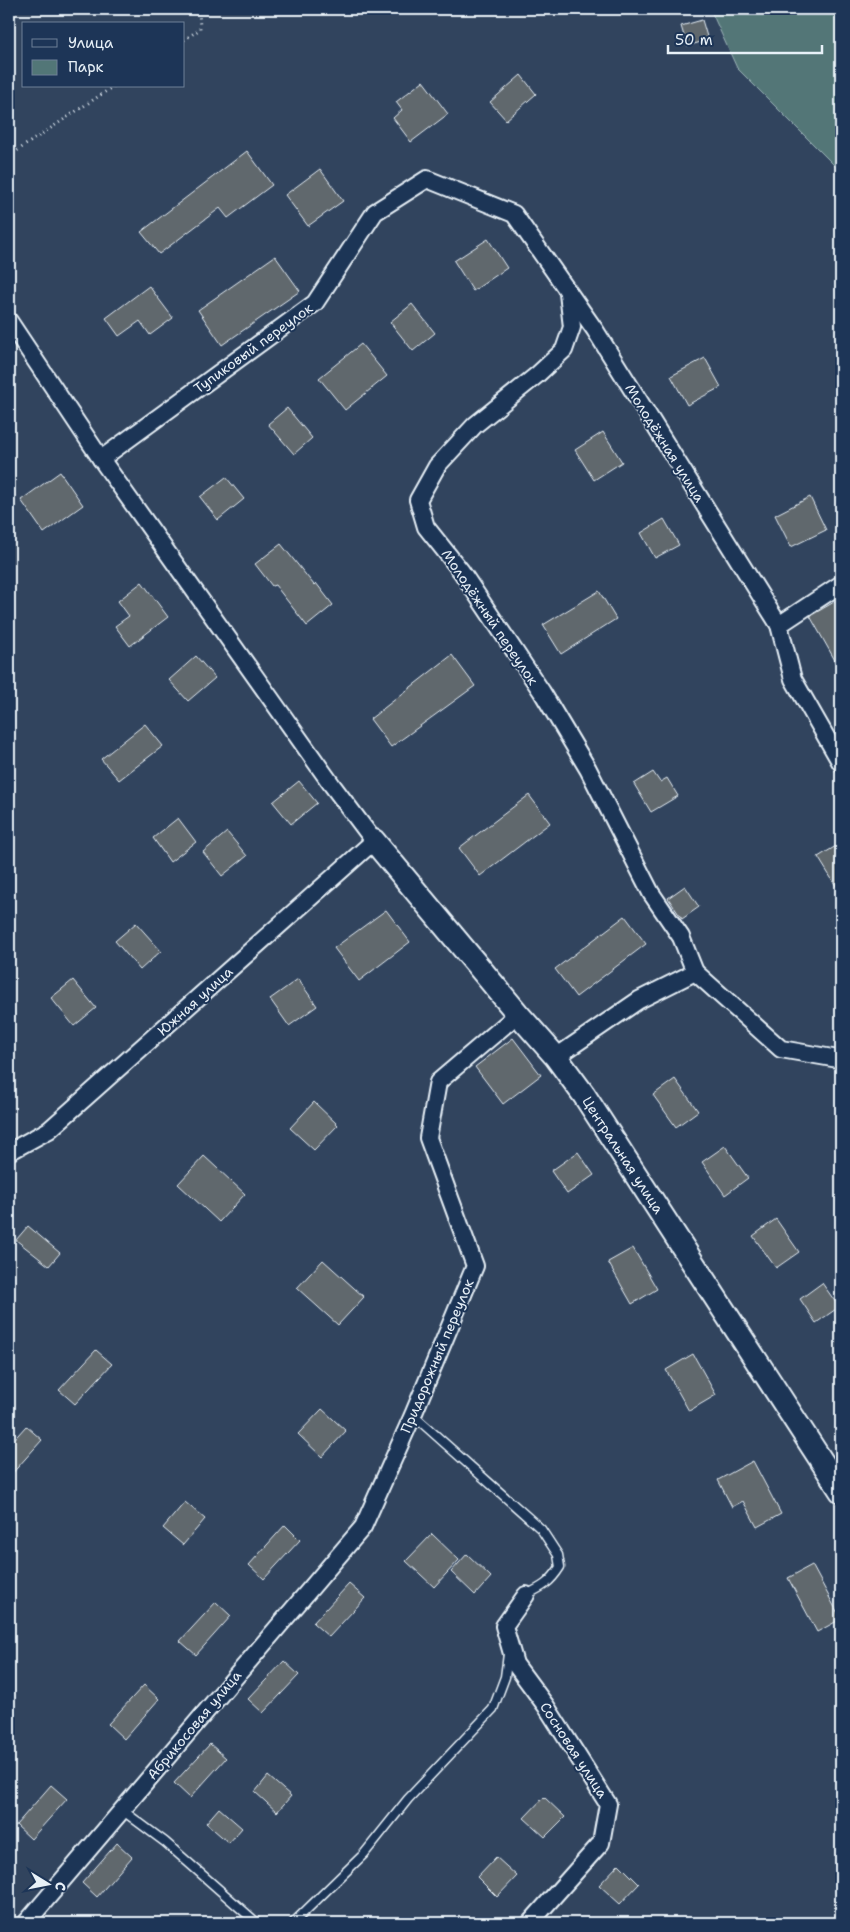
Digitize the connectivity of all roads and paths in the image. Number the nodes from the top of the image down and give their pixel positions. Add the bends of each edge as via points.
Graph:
1 (199, 9) edge
2 (185, 39) edge
3 (111, 88) edge
4 (9, 156) edge
5 (427, 179) joint
6 (567, 290) junction
7 (9, 321) edge
8 (101, 458) junction
9 (841, 584) edge
10 (779, 626) junction
11 (841, 763) edge
12 (374, 840) junction
13 (695, 972) junction
14 (518, 1014) junction
15 (556, 1057) junction
16 (841, 1058) edge
17 (9, 1152) edge
18 (413, 1416) junction
19 (841, 1492) edge
20 (363, 1527) joint
21 (526, 1595) joint
22 (504, 1626) junction
23 (122, 1810) junction
24 (26, 1923) edge
25 (258, 1923) edge
26 (293, 1923) edge
27 (530, 1923) edge

1 - 2 path via 200,29
3 - 4 path
5 - 6 street, Молодёжная улица via 514,214
5 - 8 street, Тупиковый переулок via 374,212 316,303
6 - 10 street, Молодёжная улица
6 - 13 street, Молодёжный переулок via 572,327 564,350 475,425 437,466 418,500 426,527 461,571 542,692 588,769 651,893 681,937
7 - 8 street
8 - 12 street
9 - 10 street
10 - 11 street, Молодёжная улица via 793,679
12 - 14 street, Центральная улица
12 - 17 street, Южная улица via 49,1130
13 - 15 street via 640,1000
13 - 16 street via 781,1049
14 - 15 street, Центральная улица
14 - 18 street, Придорожный переулок via 438,1082 428,1138 476,1266
15 - 19 street, Центральная улица via 590,1104
18 - 20 street, Придорожный переулок
18 - 21 lane via 541,1529 558,1555 560,1567 552,1579
20 - 23 street, Абрикосовая улица
21 - 22 street
22 - 26 lane via 508,1653 493,1709 408,1799 364,1854
22 - 27 street, Сосновая улица via 516,1664 608,1804 601,1843
23 - 24 street, Абрикосовая улица
23 - 25 lane via 165,1842

